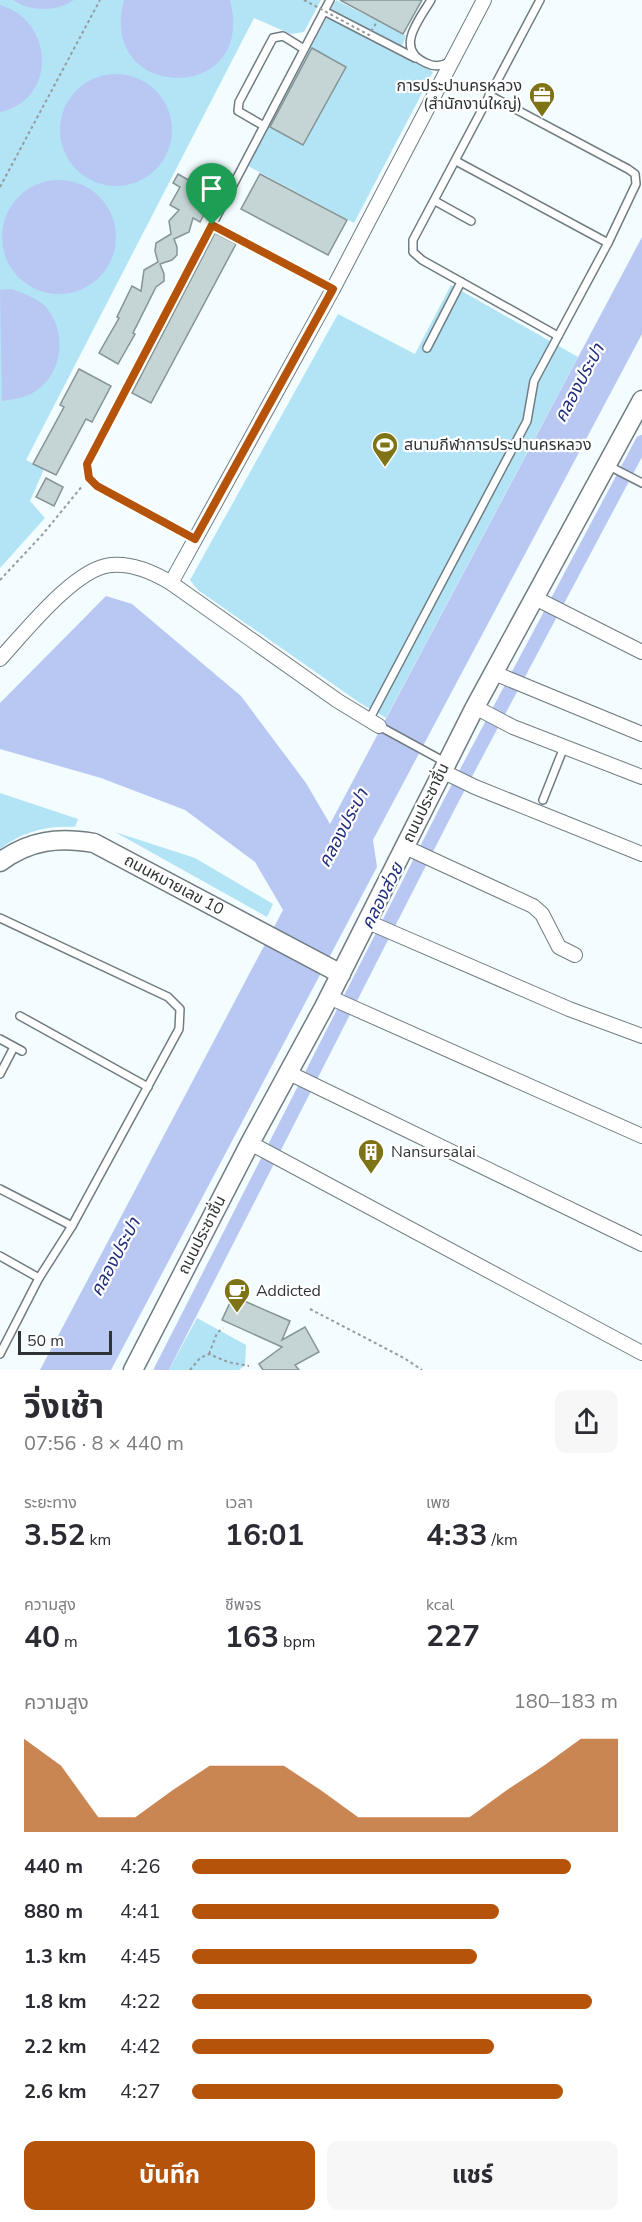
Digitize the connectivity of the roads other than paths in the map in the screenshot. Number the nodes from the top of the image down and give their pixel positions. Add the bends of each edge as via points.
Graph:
1 (330, 0) edge
2 (431, 0) edge
3 (484, 0) edge
4 (540, 0) edge
5 (324, 11) junction
6 (304, 49) junction
7 (455, 56) junction
8 (420, 60) junction
9 (489, 95) junction
10 (264, 126) junction
11 (456, 161) junction
12 (435, 201) junction
13 (471, 220) dead end
14 (212, 225) junction
15 (608, 243) junction
16 (461, 282) junction
17 (333, 289) junction
18 (558, 336) junction
19 (427, 348) dead end
20 (642, 400) edge
21 (611, 467) junction
22 (642, 483) edge
23 (195, 539) junction
24 (171, 583) junction
25 (542, 602) junction
26 (642, 651) edge
27 (0, 659) edge
28 (501, 675) junction
29 (482, 711) junction
30 (374, 723) junction
31 (642, 734) edge
32 (564, 747) junction
33 (447, 771) junction
34 (642, 777) edge
35 (543, 800) dead end
36 (419, 854) junction
37 (642, 854) edge
38 (0, 862) edge
39 (0, 918) edge
40 (374, 925) junction
41 (575, 955) dead end
42 (335, 970) junction
43 (335, 1000) junction
44 (20, 1016) dead end
45 (642, 1036) edge
46 (0, 1039) edge
47 (14, 1047) junction
48 (22, 1051) dead end
49 (0, 1074) edge
50 (296, 1076) junction
51 (148, 1087) junction
52 (642, 1136) edge
53 (255, 1146) junction
54 (0, 1189) edge
55 (72, 1226) junction
56 (642, 1244) edge
57 (0, 1256) edge
58 (39, 1278) junction
59 (642, 1353) edge
60 (0, 1354) edge
61 (133, 1370) edge

1 - 5 lane
2 - 8 lane via 410,38 411,49
3 - 7 street
4 - 9 lane
5 - 6 lane
5 - 8 lane
6 - 10 lane
6 - 10 lane via 283,36 273,38 239,102 238,111
7 - 8 lane via 440,66
7 - 17 street
9 - 11 lane
9 - 15 lane via 635,174 636,184
10 - 14 lane
11 - 12 lane
11 - 15 lane
12 - 13 lane
12 - 16 lane via 413,240 413,252
14 - 17 lane
14 - 23 lane via 87,464 89,478 97,486
15 - 18 lane
16 - 18 lane
16 - 19 lane
17 - 23 street
18 - 30 lane via 534,381 526,421
20 - 21 main road, ถนนประชาชื่น
21 - 22 lane
21 - 25 main road, ถนนประชาชื่น
23 - 24 street
24 - 27 street via 131,566 109,565 91,572 70,585
24 - 30 street
25 - 26 street
25 - 28 main road, ถนนประชาชื่น
28 - 29 main road, ถนนประชาชื่น
28 - 31 street
29 - 32 street
29 - 33 main road, ถนนประชาชื่น
30 - 33 lane via 427,752
32 - 34 street
32 - 35 lane
33 - 36 main road, ถนนประชาชื่น
33 - 37 street via 474,787
36 - 40 main road, ถนนประชาชื่น
36 - 41 street via 532,906 542,914 559,946
38 - 42 main road, ถนนหมายเลข 10 via 32,844 71,839 94,843
39 - 51 lane via 168,997 180,1010 179,1029
40 - 42 main road, ถนนประชาชื่น
40 - 45 street
42 - 43 main road, ถนนประชาชื่น
43 - 50 main road, ถนนประชาชื่น
43 - 52 street
44 - 51 lane
46 - 47 lane
47 - 48 lane
47 - 49 lane
50 - 53 main road, ถนนประชาชื่น
50 - 56 street
51 - 55 lane
53 - 59 street
53 - 61 main road, ถนนประชาชื่น
54 - 55 lane
55 - 58 lane
57 - 58 lane
58 - 60 lane

